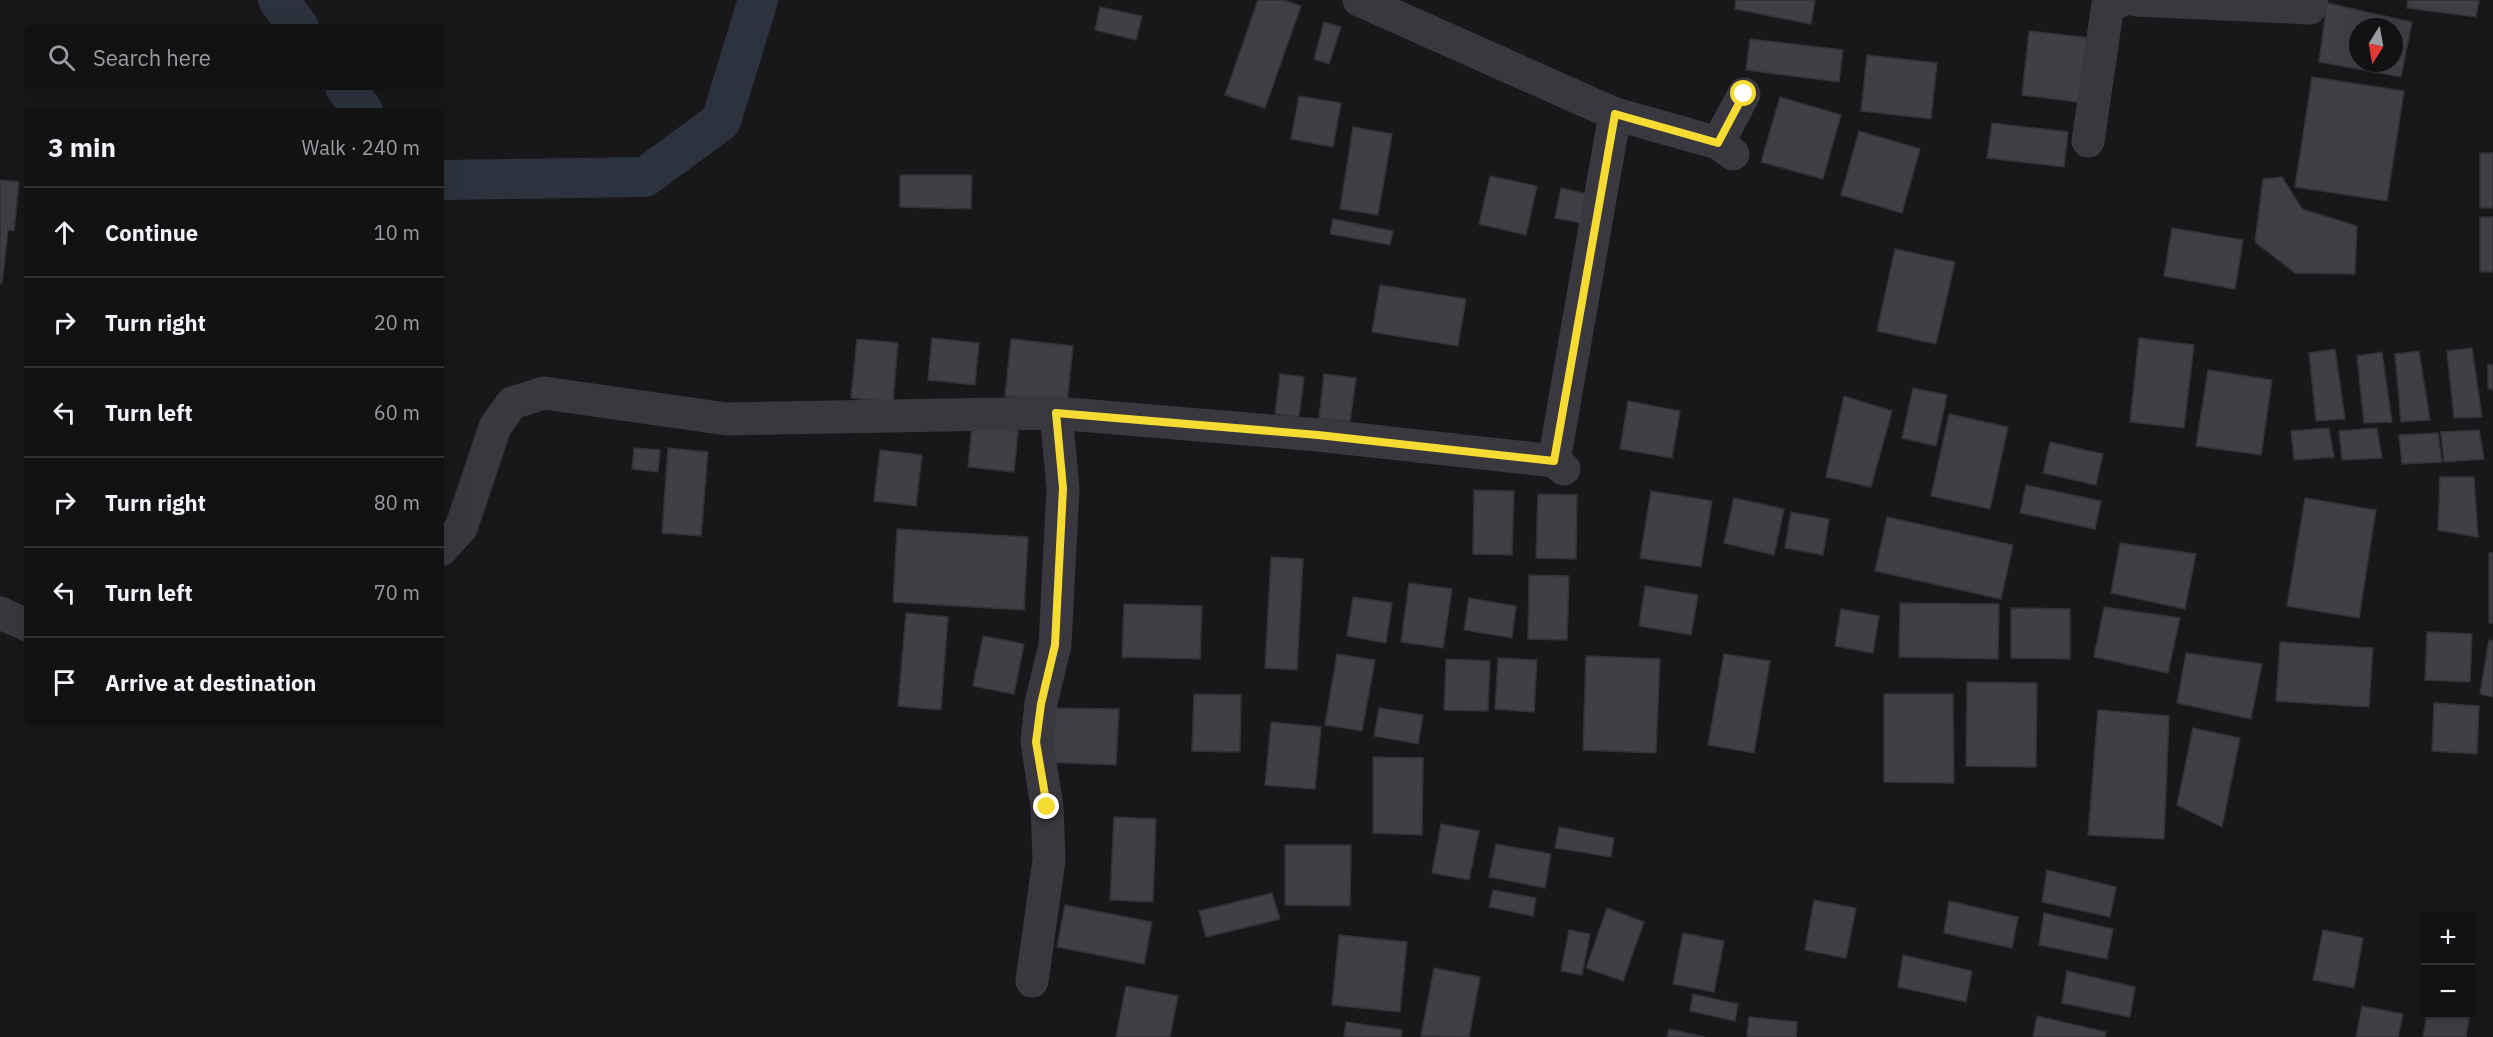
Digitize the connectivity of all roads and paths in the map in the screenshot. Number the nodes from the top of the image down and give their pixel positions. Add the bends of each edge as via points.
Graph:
1 (1359, 0) edge
2 (2124, 0) edge
3 (2136, 0) edge
4 (2312, 0) edge
5 (1744, 94) dead end
6 (1615, 114) junction
7 (2088, 141) dead end
8 (1056, 413) junction
9 (444, 547) edge
10 (0, 613) edge
11 (24, 624) edge
12 (1032, 981) dead end

1 - 6 street
2 - 7 street via 2108,4
3 - 4 street via 2310,8
5 - 6 street via 1725,149
6 - 8 street via 1559,465 1318,435
8 - 9 street via 727,419 544,393 512,403 495,427 461,528
8 - 12 street via 1063,488 1055,645 1036,742 1047,807 1049,860
10 - 11 street

